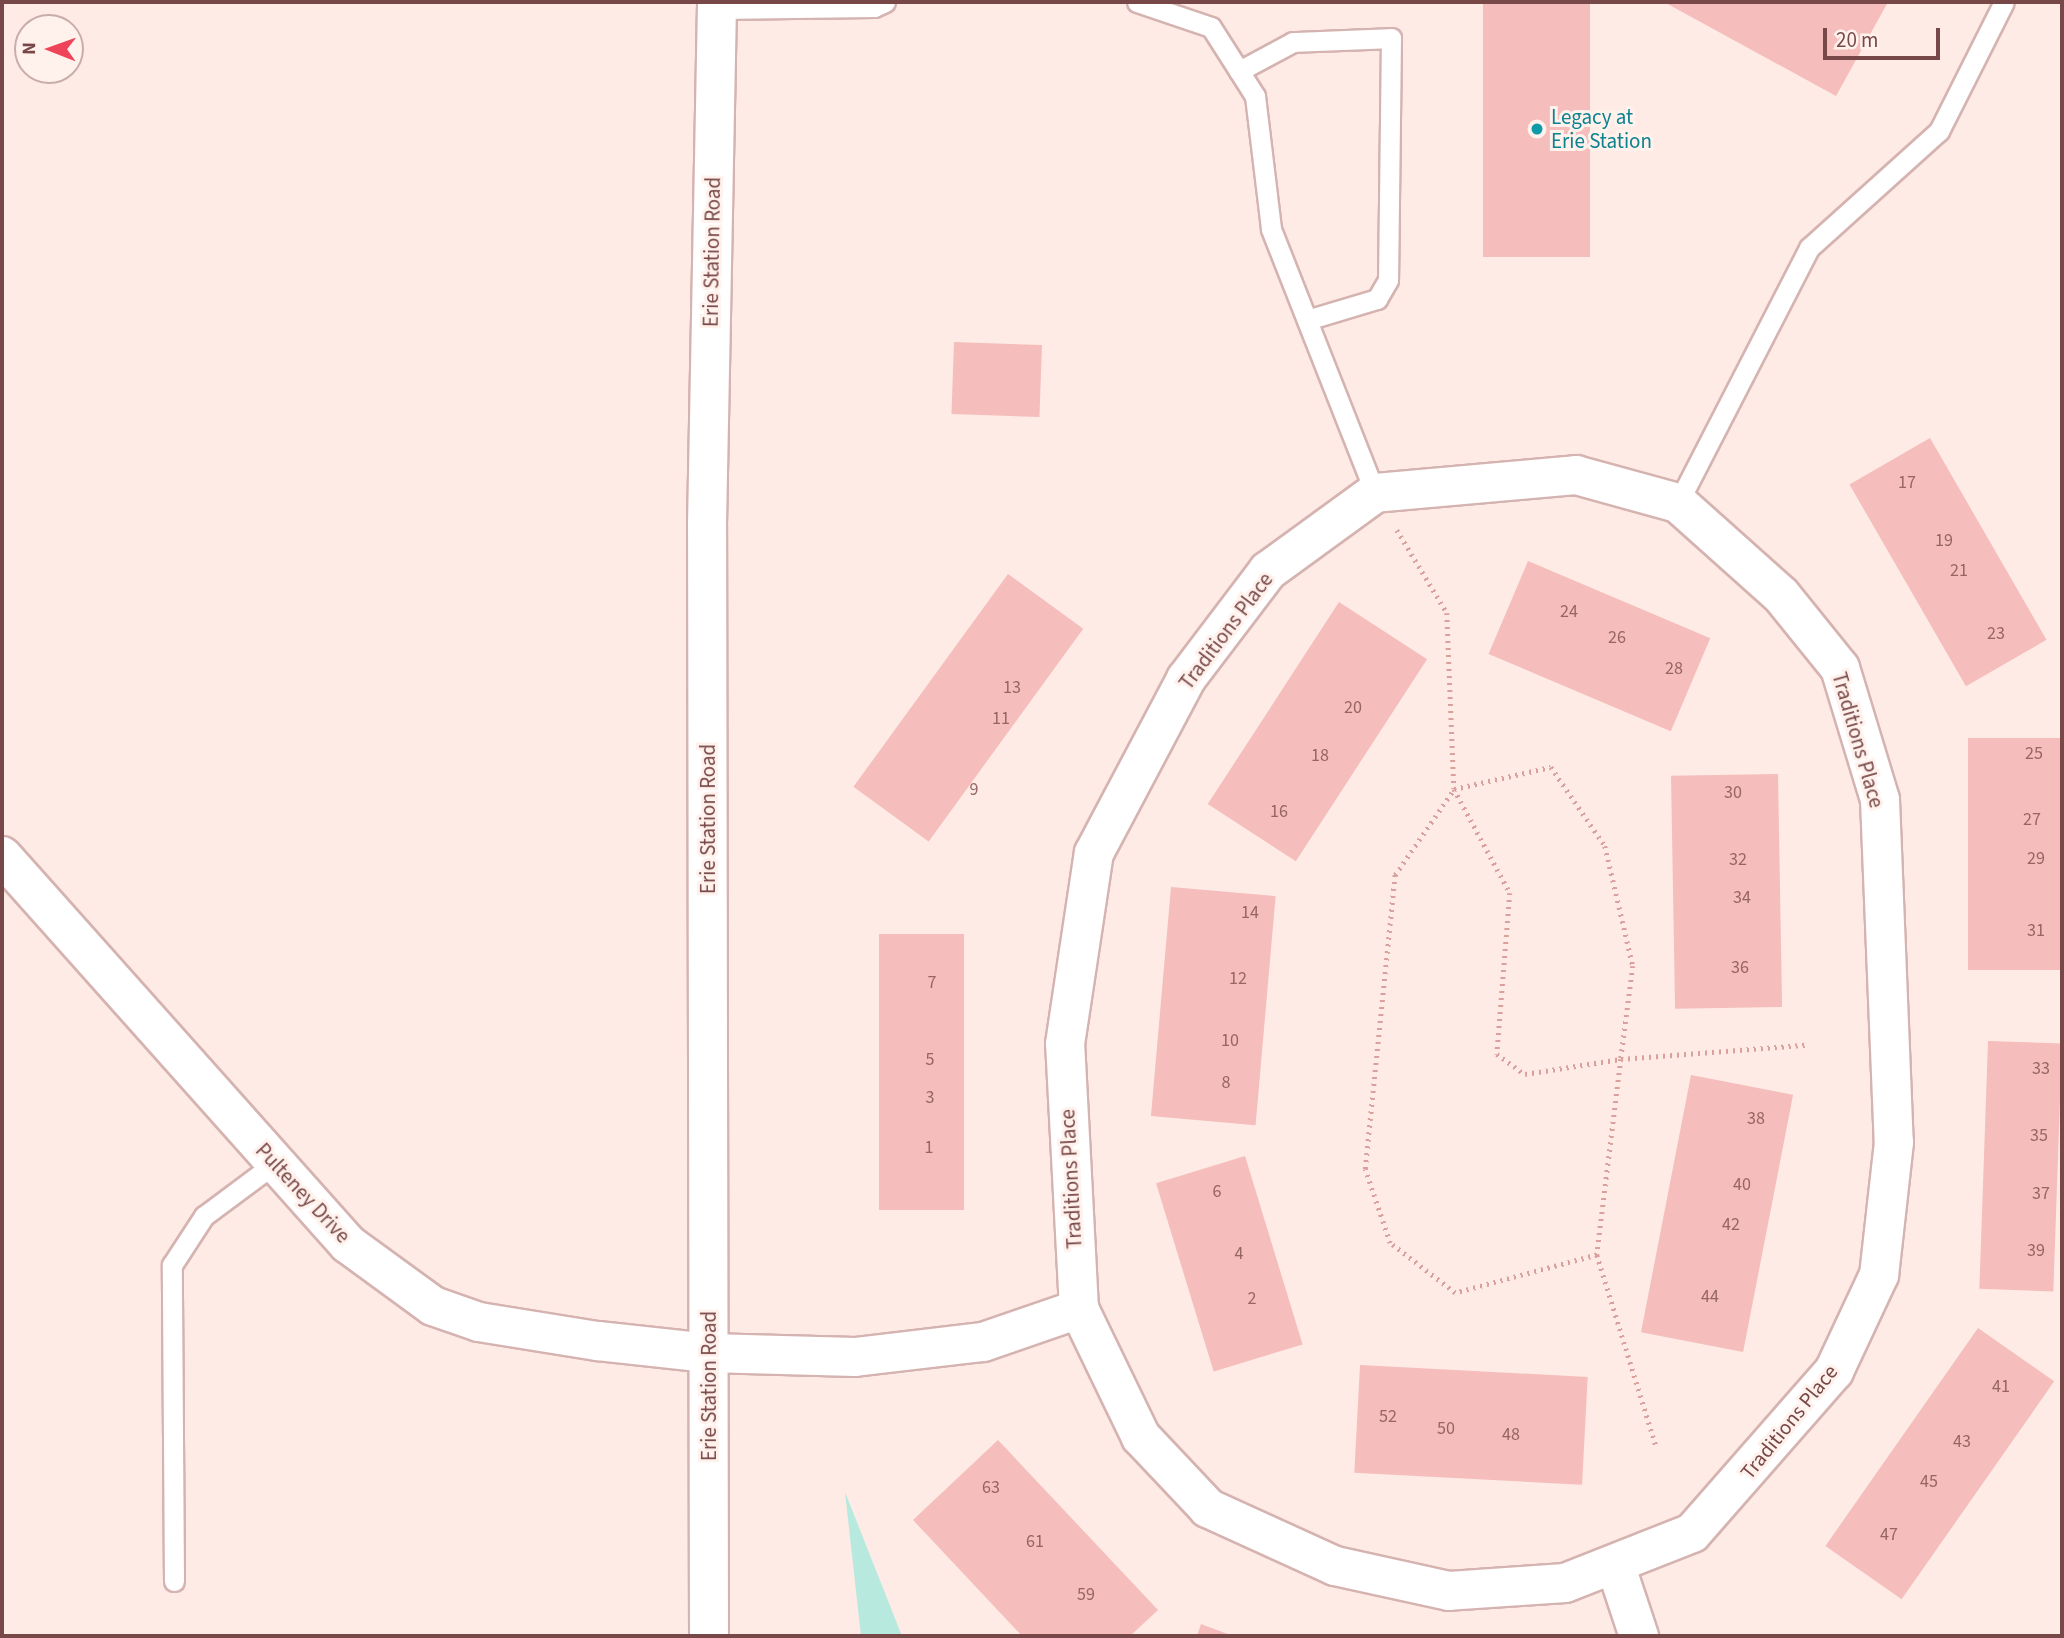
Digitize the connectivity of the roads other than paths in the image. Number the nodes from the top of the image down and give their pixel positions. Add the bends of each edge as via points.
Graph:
1 (885, 2) edge
2 (1137, 2) edge
3 (2004, 2) edge
4 (716, 6) edge
5 (1239, 71) junction
6 (1307, 320) junction
7 (1375, 493) junction
8 (1678, 503) junction
9 (2, 856) edge
10 (275, 1164) junction
11 (1079, 1309) junction
12 (708, 1353) junction
13 (1615, 1564) junction
14 (174, 1581) dead end
15 (709, 1636) edge
16 (1639, 1636) edge

1 - 4 lane via 874,7
2 - 5 lane via 1212,27
3 - 8 lane via 1939,131 1810,248
4 - 12 street, Erie Station Road via 707,525
5 - 6 lane via 1255,96 1271,229
5 - 6 lane via 1293,42 1391,38 1388,280 1377,299
6 - 7 lane
7 - 8 street, Traditions Place via 1576,475
7 - 11 street, Traditions Place via 1268,571 1186,679 1094,853 1065,1044
8 - 13 street, Traditions Place via 1781,596 1840,668 1880,800 1894,1142 1880,1275 1834,1371 1692,1533
9 - 10 street, Pulteney Drive
10 - 12 street, Pulteney Drive via 348,1244 433,1306 527,1331
10 - 14 lane via 204,1216 172,1265
11 - 12 street, Pulteney Drive via 983,1342 881,1354
11 - 13 street, Traditions Place via 1141,1437 1208,1507 1335,1566 1449,1591 1565,1584
12 - 15 street, Erie Station Road
13 - 16 street

